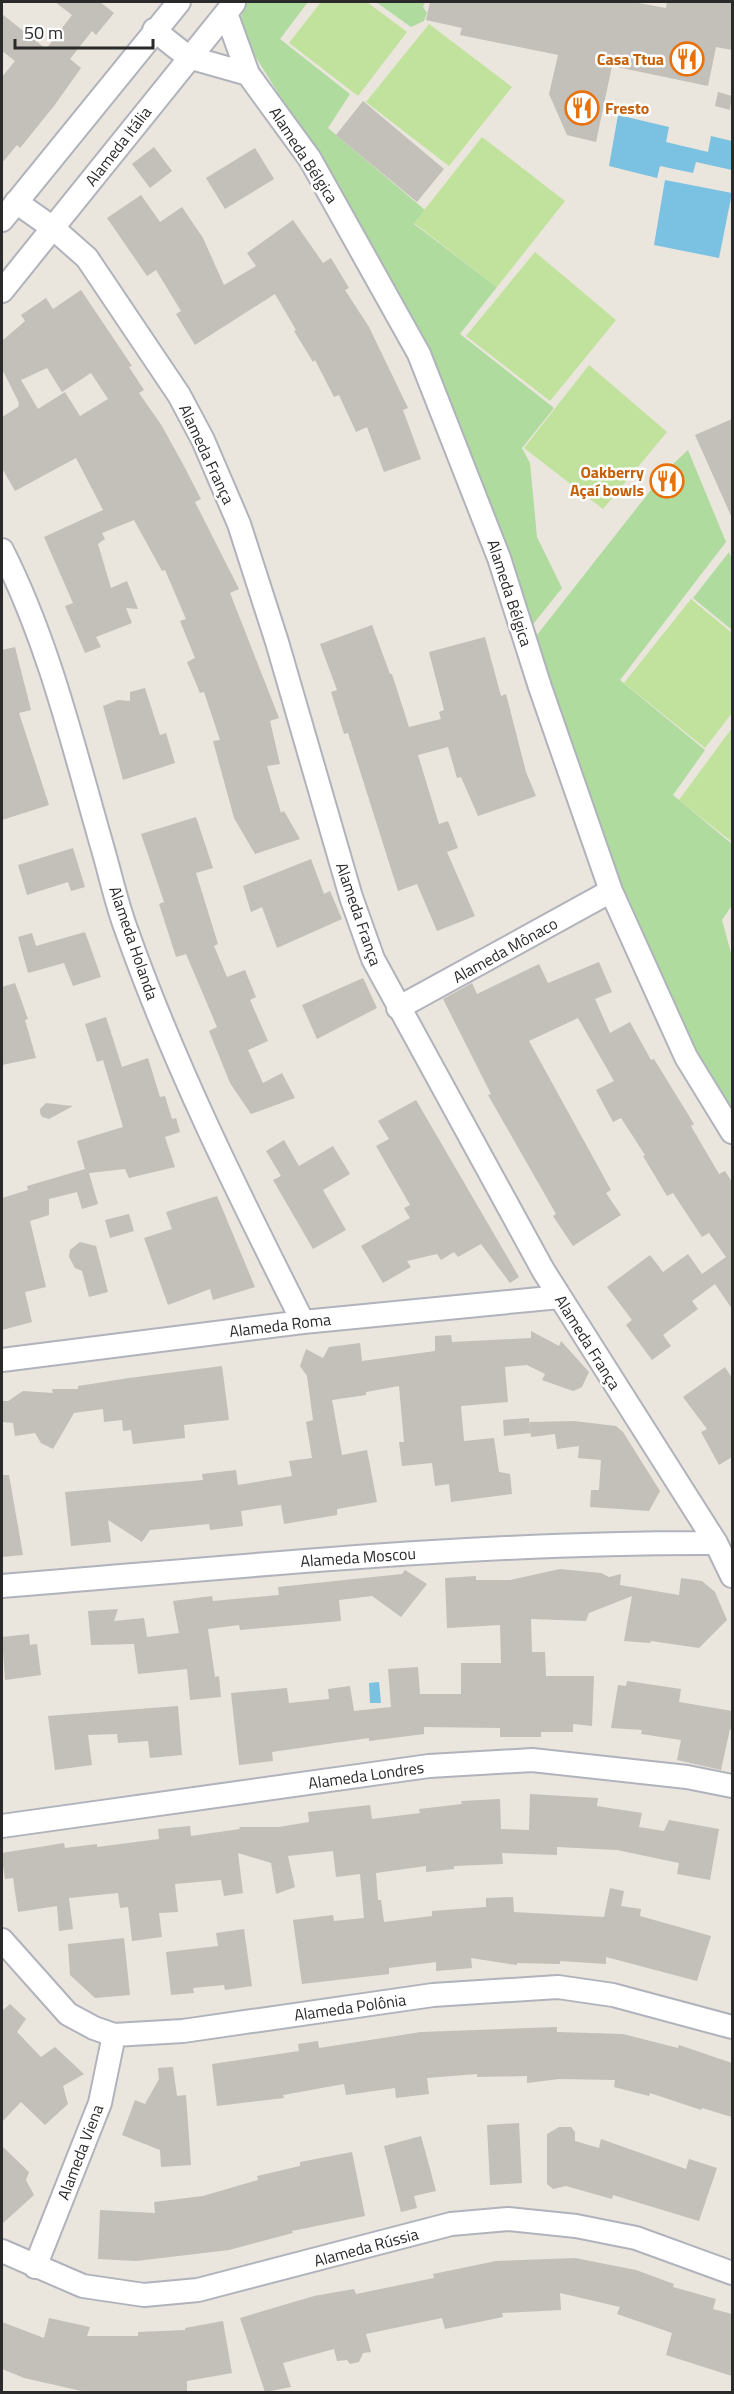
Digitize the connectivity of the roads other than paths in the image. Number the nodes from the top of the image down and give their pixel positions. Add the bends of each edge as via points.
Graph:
1 (178, 2) edge
2 (231, 7) edge
3 (154, 30) junction
4 (188, 57) junction
5 (248, 74) junction
6 (16, 202) junction
7 (2, 220) edge
8 (53, 228) junction
9 (2, 291) edge
10 (2, 550) edge
11 (611, 891) junction
12 (398, 1008) junction
13 (732, 1132) edge
14 (560, 1298) junction
15 (303, 1322) junction
16 (2, 1360) edge
17 (716, 1543) junction
18 (732, 1576) edge
19 (2, 1586) edge
20 (732, 1786) edge
21 (2, 1826) edge
22 (2, 1940) edge
23 (732, 2027) edge
24 (114, 2035) junction
25 (2, 2251) edge
26 (35, 2267) junction
27 (732, 2273) edge

1 - 3 street
2 - 4 street, Alameda Itália
2 - 5 street, Alameda Bélgica
3 - 4 street
3 - 6 street
4 - 5 street
4 - 8 street, Alameda Itália
5 - 11 street, Alameda Bélgica via 310,159 419,354 499,558
6 - 7 street
6 - 8 street, Alameda França
8 - 9 street, Alameda Itália
8 - 12 street, Alameda França via 87,258 179,394 203,440 239,524 278,642 351,897 373,959
10 - 15 street, Alameda Holanda via 26,597 53,673 125,927 230,1178
11 - 12 street, Alameda Mônaco
11 - 13 street, Alameda Bélgica via 686,1057
12 - 14 street, Alameda França
14 - 15 street, Alameda Roma
14 - 17 street, Alameda França
15 - 16 street, Alameda Roma
17 - 18 street, Alameda França
17 - 19 street, Alameda Moscou via 468,1549
20 - 21 street, Alameda Londres via 687,1777 532,1760 429,1766
22 - 24 street, Alameda Polônia via 68,2014
23 - 24 street, Alameda Polônia via 613,1995 558,1987 434,1995 183,2031
24 - 26 street, Alameda Viena via 100,2103
25 - 26 street, Alameda Rússia
26 - 27 street, Alameda Rússia via 83,2286 144,2295 198,2290 451,2224 508,2219 576,2226 636,2238

